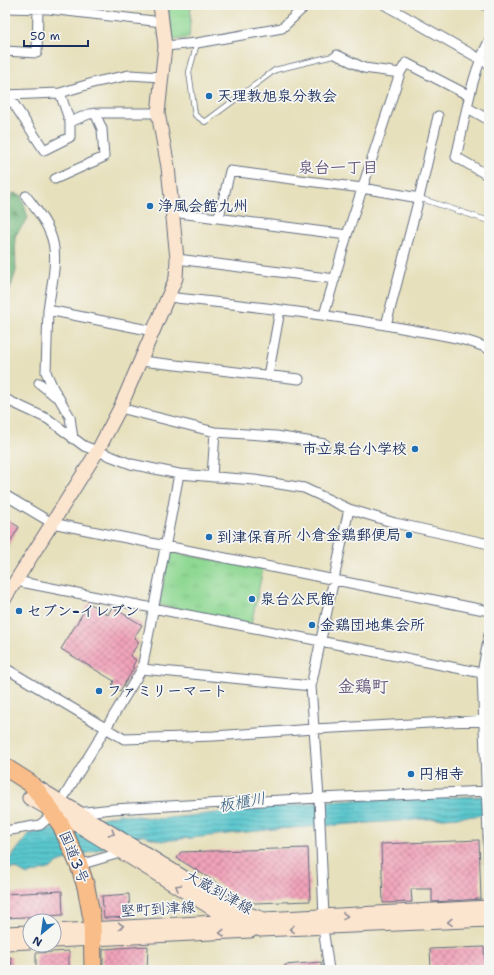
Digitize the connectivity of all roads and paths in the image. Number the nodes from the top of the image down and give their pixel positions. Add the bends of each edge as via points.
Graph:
1 (160, 5) edge
2 (385, 5) edge
3 (485, 5) edge
4 (49, 7) edge
5 (489, 7) edge
6 (5, 8) edge
7 (303, 8) dead end
8 (38, 9) junction
9 (162, 22) junction
10 (489, 41) edge
11 (197, 43) junction
12 (165, 46) junction
13 (5, 51) edge
14 (337, 55) joint
15 (480, 58) junction
16 (489, 64) edge
17 (400, 73) junction
18 (160, 77) junction
19 (60, 93) junction
20 (6, 95) edge
21 (468, 95) junction
22 (468, 108) junction
23 (95, 113) junction
24 (158, 113) junction
25 (438, 116) dead end
26 (489, 120) edge
27 (70, 122) junction
28 (489, 176) edge
29 (55, 179) dead end
30 (362, 188) junction
31 (26, 196) dead end
32 (420, 198) junction
33 (172, 212) junction
34 (219, 217) junction
35 (489, 221) edge
36 (348, 235) junction
37 (177, 259) junction
38 (335, 279) junction
39 (168, 297) junction
40 (48, 310) junction
41 (280, 310) junction
42 (324, 315) junction
43 (386, 325) junction
44 (153, 331) junction
45 (488, 347) edge
46 (141, 361) junction
47 (268, 376) junction
48 (299, 379) dead end
49 (39, 384) dead end
50 (58, 398) junction
51 (5, 399) edge
52 (120, 408) junction
53 (215, 432) junction
54 (73, 439) junction
55 (325, 444) dead end
56 (97, 452) junction
57 (179, 474) junction
58 (212, 477) junction
59 (5, 494) edge
60 (349, 509) junction
61 (52, 523) junction
62 (489, 544) edge
63 (166, 546) junction
64 (333, 580) junction
65 (16, 581) junction
66 (5, 598) edge
67 (154, 609) junction
68 (489, 610) edge
69 (489, 634) edge
70 (321, 642) junction
71 (5, 668) edge
72 (142, 669) junction
73 (482, 673) junction
74 (311, 686) junction
75 (486, 720) edge
76 (106, 729) junction
77 (314, 729) junction
78 (5, 767) edge
79 (5, 781) edge
80 (29, 790) junction
81 (487, 791) edge
82 (319, 798) junction
83 (55, 817) junction
84 (79, 820) junction
85 (5, 831) edge
86 (118, 851) junction
87 (73, 861) junction
88 (489, 862) edge
89 (489, 908) edge
90 (489, 920) edge
91 (232, 921) junction
92 (323, 922) junction
93 (263, 925) junction
94 (22, 932) edge
95 (62, 932) edge
96 (5, 933) edge
97 (88, 934) junction
98 (62, 939) edge
99 (22, 942) edge
100 (5, 943) edge
101 (84, 970) edge
102 (93, 970) edge
103 (329, 970) edge

1 - 9 main road
2 - 15 street
3 - 5 street
4 - 8 street
4 - 9 street
6 - 8 street
7 - 11 street via 282,28
8 - 13 street via 37,53
9 - 12 main road
10 - 15 street
11 - 12 street
11 - 14 lane via 189,72 195,115 205,122 275,70
12 - 18 main road
14 - 17 street via 364,68
15 - 16 street
15 - 21 street
17 - 21 street via 406,63
17 - 30 street
18 - 19 street via 130,75
18 - 24 main road
19 - 20 street
19 - 27 street
20 - 27 street via 44,150 70,137
21 - 22 street
22 - 26 street
22 - 28 street via 456,157
23 - 24 street
23 - 27 street
23 - 29 street via 102,129 104,157
24 - 33 main road via 168,167
25 - 32 street
30 - 32 street
30 - 34 street via 230,171
30 - 36 street
31 - 40 street via 51,234 54,260
32 - 35 lane
32 - 43 street
33 - 34 street
33 - 37 main road
34 - 36 street
36 - 38 street
37 - 38 street
37 - 39 main road via 176,278
38 - 42 street
39 - 41 street
39 - 44 main road
40 - 44 street
40 - 50 street via 46,372
41 - 42 street
41 - 47 street
42 - 43 street
43 - 45 street via 461,339
44 - 46 main road
46 - 47 street
46 - 52 main road
47 - 48 street
49 - 50 street
50 - 54 street via 70,417
51 - 54 street via 48,419
52 - 53 street
52 - 56 main road
53 - 55 street via 276,436
53 - 58 street
54 - 56 street
56 - 57 street via 131,464
56 - 61 main road
57 - 58 street
57 - 63 street
58 - 60 street via 304,488
59 - 61 street
60 - 62 street via 394,523
60 - 64 street
61 - 63 street
61 - 65 main road
63 - 64 street
63 - 67 street
64 - 68 street
64 - 70 street
65 - 66 main road
65 - 67 street
67 - 70 street
67 - 72 street
69 - 73 street
70 - 73 street
70 - 74 street
71 - 76 street
72 - 74 street
72 - 76 street
73 - 75 street
74 - 77 street
75 - 77 street
75 - 81 street
76 - 77 street via 124,739
76 - 83 street
77 - 82 street
78 - 80 highway, 国道3号
79 - 80 highway, 国道3号
80 - 83 highway, 国道3号
81 - 82 street
81 - 88 street
82 - 84 street via 113,809
82 - 92 street
83 - 84 main road, 大蔵到津線
83 - 85 street via 40,825
83 - 87 highway, 国道3号
84 - 86 main road, 大蔵到津線
84 -> 93 main road, 大蔵到津線 via 91,820
86 - 87 street
91 -> 86 main road, 大蔵到津線
87 - 97 highway, 国道3号 via 86,887
92 -> 89 main road, 大蔵到津線
90 -> 92 main road, 大蔵到津線
91 - 93 main road, 堅町到津線
97 -> 91 main road, 堅町到津線
92 - 93 main road, 大蔵到津線
92 - 103 street
93 -> 97 main road, 堅町到津線
94 - 96 main road
95 - 97 main road, 堅町到津線
97 - 98 main road, 堅町到津線
97 - 101 highway, 国道3号
97 - 102 highway, 国道3号
99 - 100 main road

